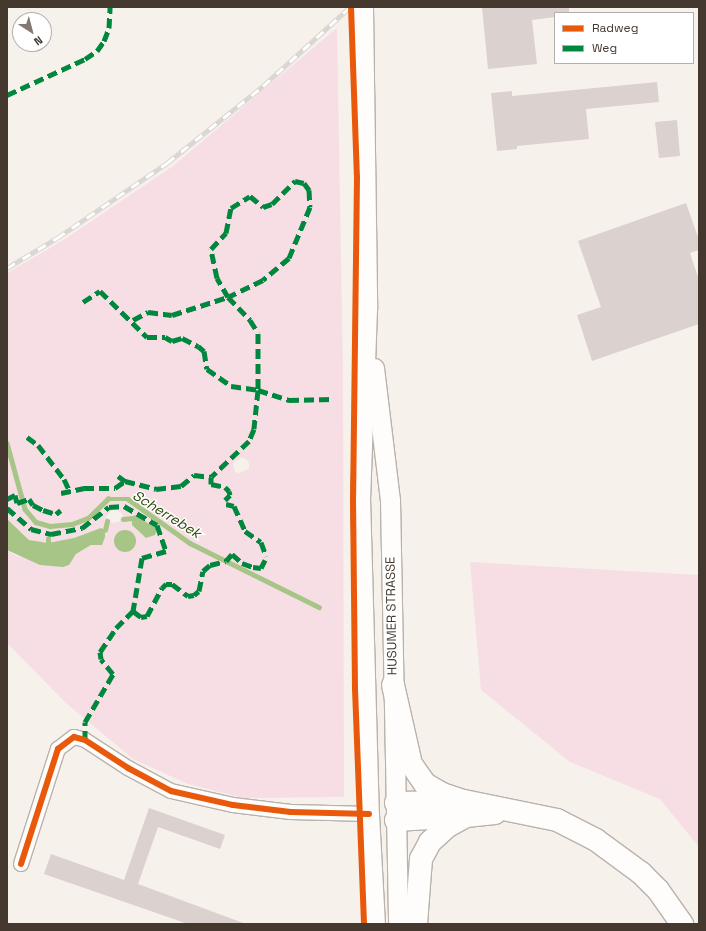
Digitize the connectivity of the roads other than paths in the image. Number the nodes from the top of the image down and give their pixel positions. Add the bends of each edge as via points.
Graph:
1 (363, 7) edge
2 (367, 309) junction
3 (394, 685) junction
4 (465, 809) junction
5 (396, 812) junction
6 (369, 814) junction
7 (20, 864) dead end
8 (375, 924) edge
9 (398, 924) edge
10 (416, 924) edge
11 (682, 924) edge

1 - 2 main road, HUSUMER STRASSE
2 - 3 main road, HUSUMER STRASSE via 390,500
2 - 6 main road, HUSUMER STRASSE via 360,497
3 - 4 highway via 411,764 425,784
3 - 5 main road, HUSUMER STRASSE
4 - 5 highway
4 - 10 highway via 430,842 421,859
4 - 11 highway via 520,812 557,820 618,854 658,890
5 - 6 main road
5 - 9 main road, HUSUMER STRASSE
6 - 7 street via 284,811 232,805 171,791 128,768 85,740 74,737 58,749
6 - 8 main road, HUSUMER STRASSE

